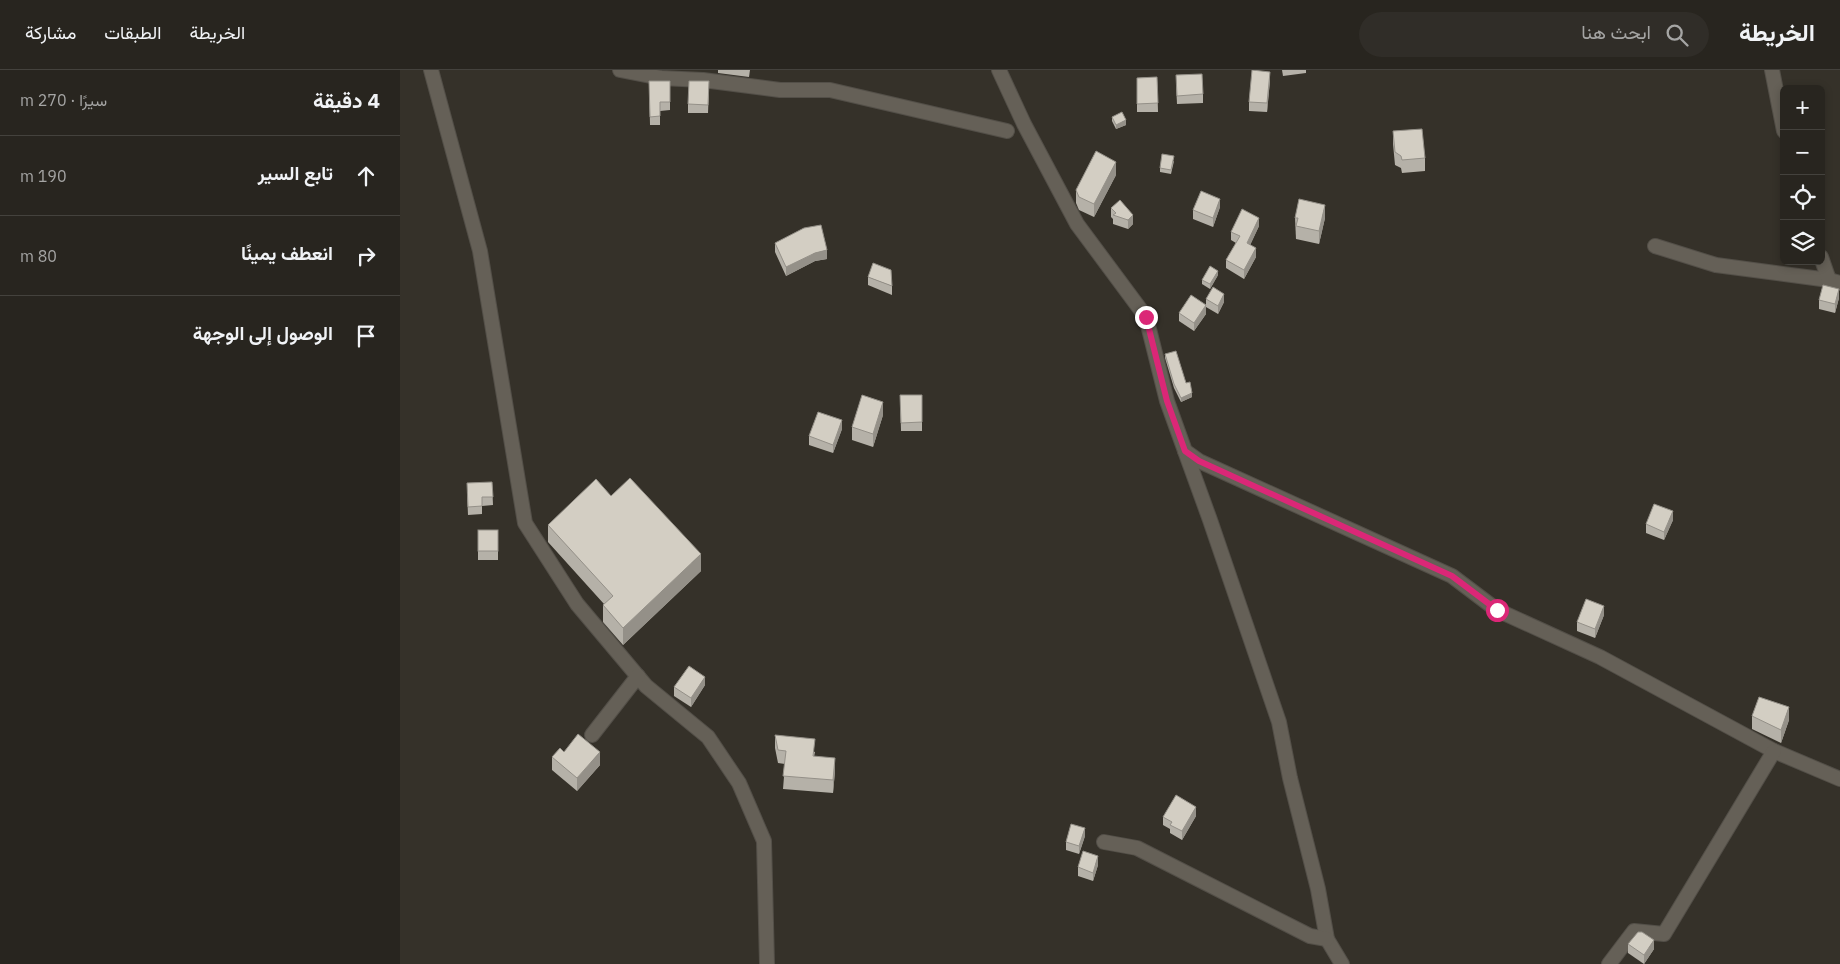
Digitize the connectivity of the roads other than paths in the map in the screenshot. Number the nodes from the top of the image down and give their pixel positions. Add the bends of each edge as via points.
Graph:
1 (431, 70) edge
2 (620, 70) edge
3 (999, 70) edge
4 (1772, 70) edge
5 (1784, 130) edge
6 (1007, 131) dead end
7 (1655, 246) dead end
8 (1825, 264) edge
9 (1834, 281) edge
10 (1185, 451) junction
11 (638, 676) junction
12 (592, 735) dead end
13 (1774, 751) junction
14 (1840, 779) edge
15 (1104, 842) dead end
16 (1327, 939) junction
17 (767, 964) edge
18 (1342, 964) edge
19 (1609, 964) edge

1 - 11 street via 480,251 525,523 577,604
2 - 6 street via 661,78 780,90 830,90
3 - 10 street via 1077,224 1146,317 1167,401
4 - 5 street
7 - 9 street via 1716,265
8 - 9 street
10 - 13 street via 1199,461 1452,576 1497,610 1600,657
10 - 16 street via 1279,722
11 - 12 street
11 - 17 street via 708,737 739,783 764,841
13 - 14 street
13 - 19 street via 1664,934 1634,931
15 - 16 street via 1137,848 1310,936
16 - 18 street

